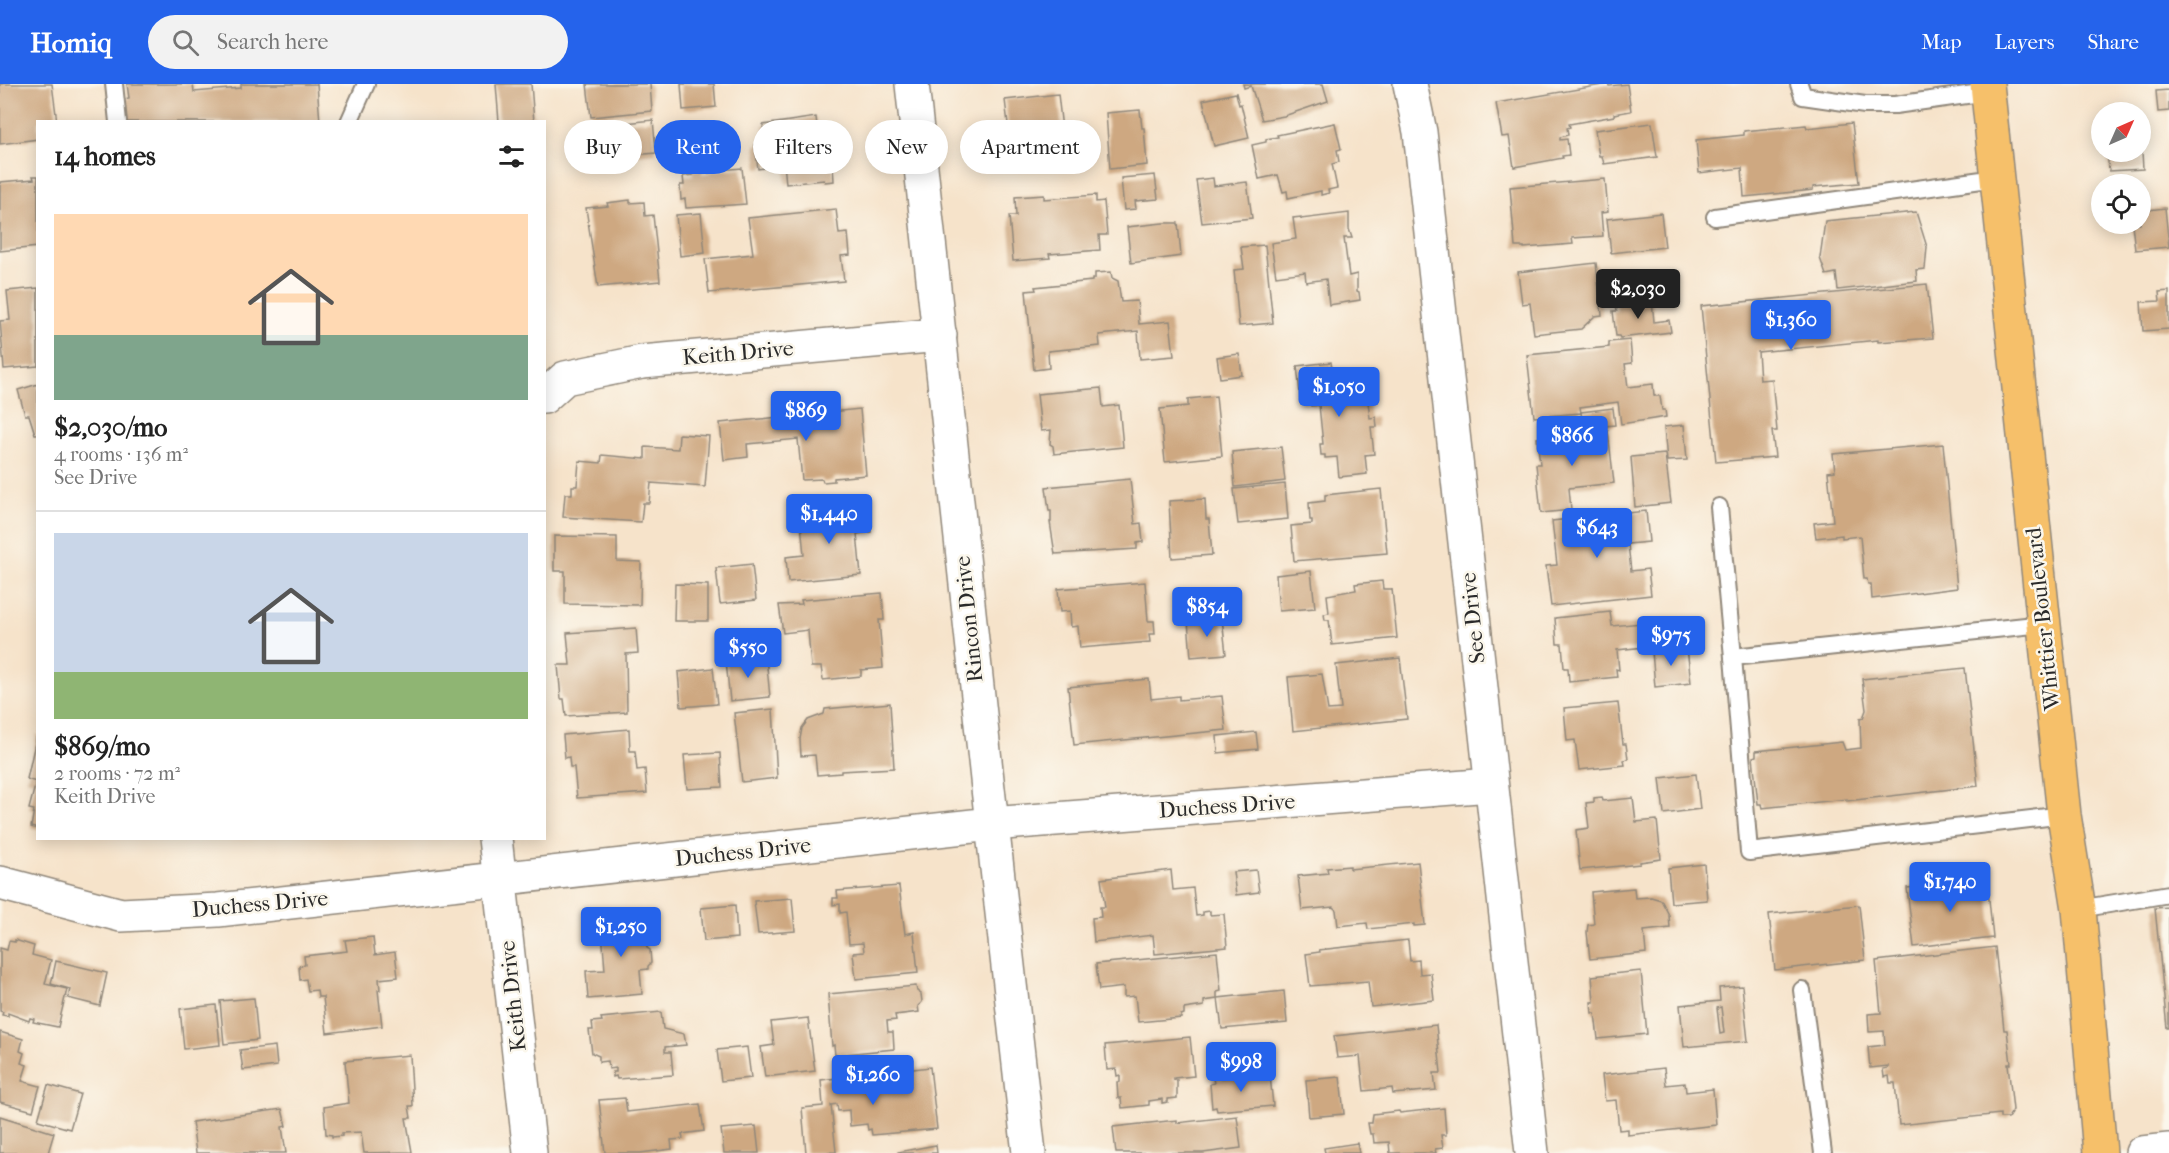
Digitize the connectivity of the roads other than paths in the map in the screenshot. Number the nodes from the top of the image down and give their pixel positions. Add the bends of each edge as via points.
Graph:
1 (114, 84) edge
2 (366, 84) edge
3 (912, 84) edge
4 (1410, 84) edge
5 (1799, 84) edge
6 (1987, 88) edge
7 (118, 120) edge
8 (350, 120) edge
9 (1996, 178) junction
10 (1714, 217) dead end
11 (940, 335) junction
12 (546, 395) edge
13 (1719, 507) dead end
14 (2044, 624) junction
15 (1733, 657) junction
16 (1491, 785) junction
17 (2064, 815) junction
18 (991, 824) junction
19 (495, 840) edge
20 (499, 879) junction
21 (0, 883) edge
22 (2169, 894) edge
23 (2079, 909) junction
24 (1802, 990) dead end
25 (2169, 1150) edge
26 (530, 1153) edge
27 (1029, 1153) edge
28 (1532, 1153) edge
29 (1823, 1153) edge
30 (2100, 1153) edge
31 (2142, 1153) edge

1 - 7 lane
2 - 8 lane
3 - 11 street, Rincon Drive
4 - 16 street, See Drive via 1420,132
5 - 6 lane via 1803,96 1865,105 1895,105
6 - 9 main road, Whittier Boulevard
9 - 10 lane
9 - 14 main road, Whittier Boulevard
11 - 12 street, Keith Drive via 642,362 565,378
11 - 18 street, Rincon Drive
13 - 15 lane
14 - 15 lane
14 - 17 main road, Whittier Boulevard
15 - 17 lane via 1749,852
16 - 18 street, Duchess Drive
16 - 28 street, See Drive
17 - 23 main road, Whittier Boulevard
18 - 20 street, Duchess Drive
18 - 27 street, Rincon Drive
19 - 20 street, Keith Drive
20 - 21 street, Duchess Drive via 218,910 121,915
20 - 26 street, Keith Drive
22 - 23 lane
23 - 30 main road, Whittier Boulevard
24 - 29 lane
25 - 31 street

